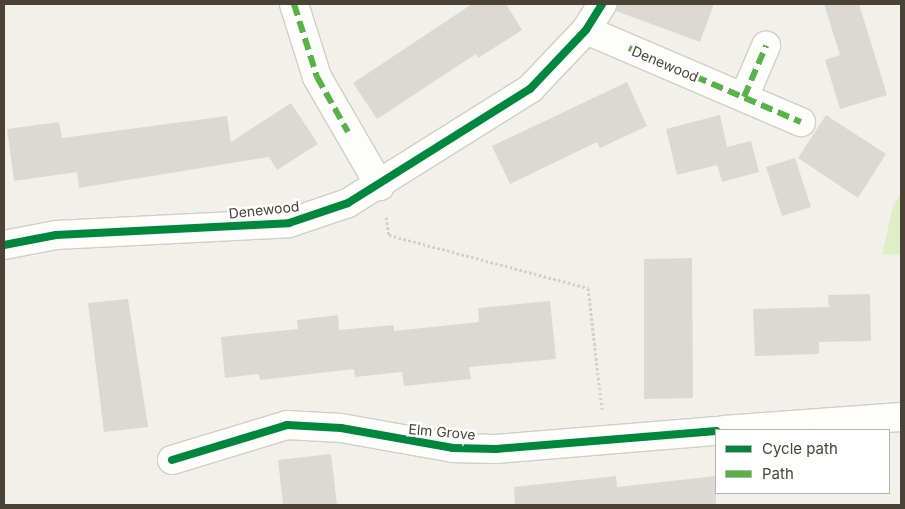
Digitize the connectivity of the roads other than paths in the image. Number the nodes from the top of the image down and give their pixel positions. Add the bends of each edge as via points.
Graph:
1 (294, 4) edge
2 (602, 4) edge
3 (586, 30) junction
4 (766, 46) dead end
5 (744, 97) junction
6 (801, 122) dead end
7 (380, 186) junction
8 (4, 245) edge
9 (901, 417) edge
10 (738, 429) edge
11 (715, 431) edge
12 (172, 460) dead end

1 - 7 street via 318,77
2 - 3 street, Denewood
3 - 5 street, Denewood
3 - 7 street, Denewood via 530,89
4 - 5 street
5 - 6 street, Denewood
7 - 8 street, Denewood via 348,203 289,223 56,235
9 - 10 street
11 - 12 street, Elm Grove via 453,448 341,428 287,425

